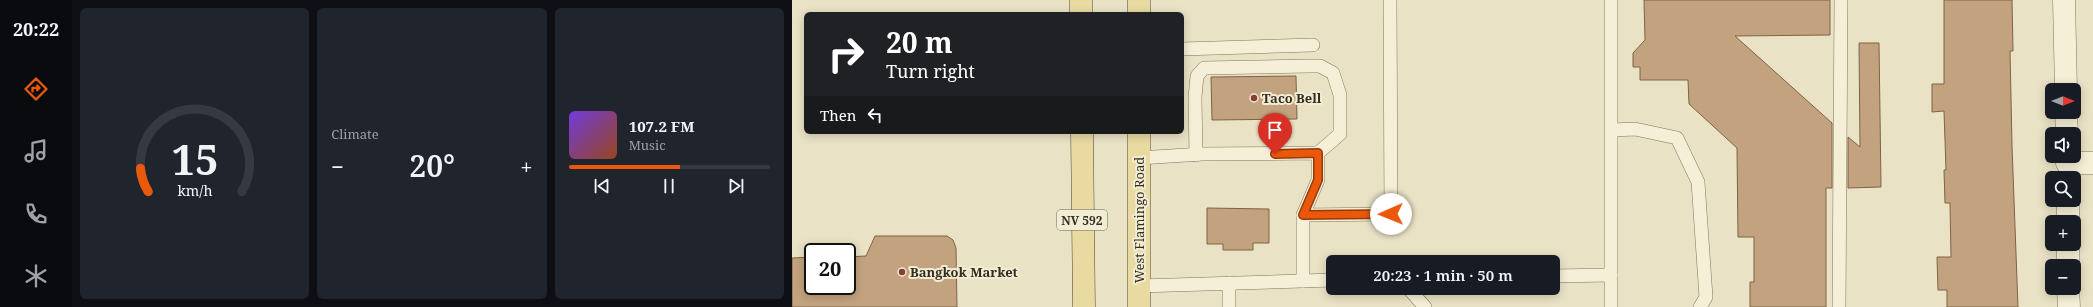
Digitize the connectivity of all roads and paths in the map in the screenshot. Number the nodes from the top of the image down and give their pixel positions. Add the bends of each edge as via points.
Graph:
1 (1081, 0) edge
2 (1139, 0) edge
3 (1390, 0) edge
4 (1611, 0) edge
5 (1841, 0) edge
6 (2064, 0) edge
7 (1081, 12) edge
8 (1139, 12) edge
9 (1313, 45) dead end
10 (1184, 49) edge
11 (2066, 83) edge
12 (1612, 130) junction
13 (1082, 134) edge
14 (1139, 134) edge
15 (1318, 153) junction
16 (1196, 155) junction
17 (1139, 158) junction
18 (2093, 163) edge
19 (2067, 166) edge
20 (1303, 215) junction
21 (1611, 275) junction
22 (1560, 276) edge
23 (1303, 280) junction
24 (1326, 280) edge
25 (1228, 282) junction
26 (1414, 295) edge
27 (2068, 295) edge
28 (1139, 296) edge
29 (1084, 307) edge
30 (1229, 307) edge
31 (1425, 307) edge
32 (1611, 307) edge
33 (1700, 307) edge
34 (1839, 307) edge
35 (2069, 307) edge

1 - 7 main road
2 - 8 main road
3 - 20 lane via 1391,214
4 - 12 lane
5 - 34 lane
6 - 11 street
9 - 10 lane
12 - 21 lane
12 - 33 lane via 1635,129 1677,138 1698,182 1706,297
13 - 29 main road, NV 592
14 - 17 main road, West Flamingo Road
15 - 16 lane
15 - 16 lane via 1340,134 1340,95 1332,73 1320,66 1309,66 1204,68 1197,76
15 - 20 lane via 1318,180
16 - 17 lane
17 - 28 main road, West Flamingo Road
18 - 19 street
20 - 23 lane
21 - 22 lane
21 - 32 lane
23 - 24 lane
23 - 25 lane
25 - 28 lane
25 - 30 lane
26 - 31 lane
27 - 35 street

